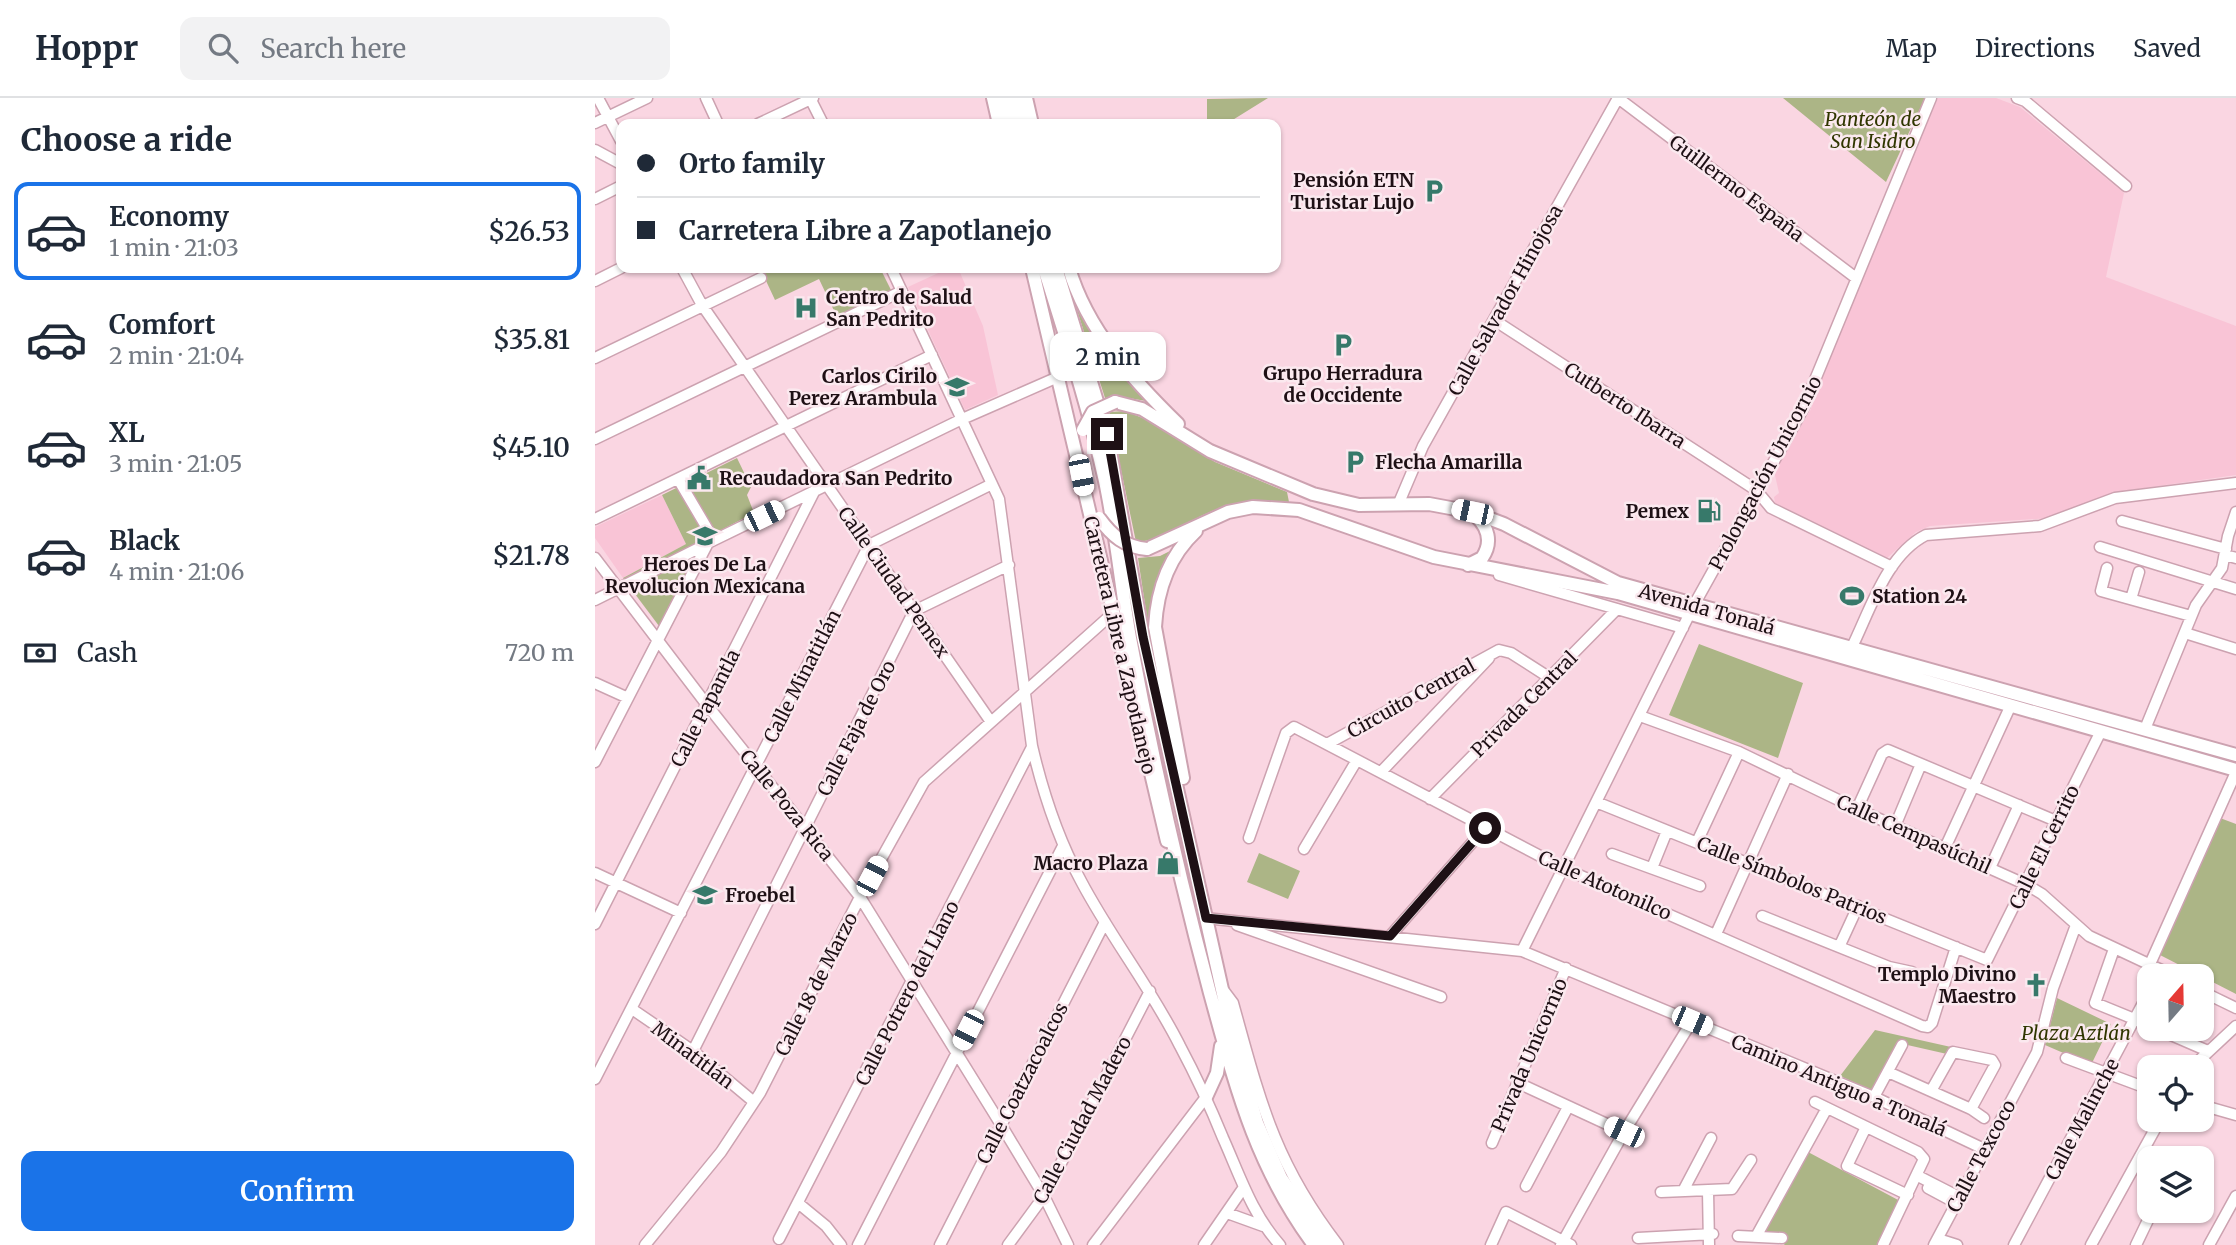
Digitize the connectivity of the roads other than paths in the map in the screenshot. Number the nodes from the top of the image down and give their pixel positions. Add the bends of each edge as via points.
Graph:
1 (598, 98) edge
2 (647, 98) edge
3 (706, 98) edge
4 (811, 98) edge
5 (993, 98) edge
6 (1004, 98) edge
7 (1015, 98) edge
8 (1026, 98) edge
9 (1618, 98) edge
10 (1931, 98) edge
11 (2017, 98) edge
12 (607, 116) junction
13 (716, 119) edge
14 (768, 119) edge
15 (821, 119) edge
16 (998, 119) edge
17 (1009, 119) edge
18 (1020, 119) edge
19 (1032, 119) edge
20 (595, 122) edge
21 (616, 132) edge
22 (595, 150) edge
23 (616, 161) edge
24 (2126, 186) dead end
25 (616, 188) edge
26 (595, 199) edge
27 (616, 270) edge
28 (685, 273) edge
29 (893, 273) edge
30 (1034, 273) edge
31 (1046, 273) edge
32 (1058, 273) edge
33 (1071, 273) edge
34 (761, 278) dead end
35 (1856, 278) junction
36 (595, 281) edge
37 (902, 291) junction
38 (702, 305) junction
39 (1494, 320) junction
40 (932, 355) junction
41 (595, 358) edge
42 (745, 367) junction
43 (1058, 377) junction
44 (960, 420) junction
45 (786, 426) junction
46 (595, 439) edge
47 (1193, 439) junction
48 (1076, 448) junction
49 (678, 479) junction
50 (2236, 483) edge
51 (827, 484) junction
52 (992, 484) junction
53 (1756, 490) junction
54 (814, 492) junction
55 (1087, 502) junction
56 (1398, 505) junction
57 (1472, 512) junction
58 (2236, 512) edge
59 (595, 519) edge
60 (2122, 521) dead end
61 (1207, 522) junction
62 (2233, 526) edge
63 (711, 542) junction
64 (869, 545) junction
65 (2100, 548) dead end
66 (2229, 554) edge
67 (595, 558) edge
68 (1009, 565) junction
69 (1474, 566) junction
70 (1892, 567) junction
71 (2107, 568) dead end
72 (2139, 572) dead end
73 (2213, 582) junction
74 (617, 589) junction
75 (2236, 589) edge
76 (2131, 599) junction
77 (595, 600) edge
78 (1617, 609) junction
79 (1692, 610) junction
80 (914, 611) junction
81 (1112, 614) junction
82 (2191, 616) junction
83 (1683, 628) junction
84 (2186, 633) junction
85 (658, 639) junction
86 (1850, 649) junction
87 (2236, 649) edge
88 (1496, 651) junction
89 (1550, 678) junction
90 (595, 683) edge
91 (1026, 689) junction
92 (628, 698) junction
93 (707, 705) junction
94 (2010, 707) junction
95 (1640, 716) junction
96 (991, 722) junction
97 (2145, 729) junction
98 (2100, 733) junction
99 (1327, 744) junction
100 (1032, 746) junction
101 (1739, 752) junction
102 (2236, 755) edge
103 (1357, 760) junction
104 (595, 762) edge
105 (1921, 764) junction
106 (755, 766) junction
107 (2236, 771) edge
108 (1381, 772) junction
109 (1788, 774) junction
110 (1973, 786) junction
111 (1430, 799) junction
112 (1596, 802) junction
113 (2019, 805) junction
114 (1857, 810) junction
115 (2056, 821) junction
116 (1895, 826) junction
117 (1485, 828) junction
118 (805, 829) junction
119 (1667, 831) junction
120 (1249, 838) dead end
121 (1697, 842) junction
122 (1063, 846) junction
123 (1945, 848) junction
124 (1304, 849) dead end
125 (1612, 854) dead end
126 (1748, 862) junction
127 (1652, 868) junction
128 (1990, 868) junction
129 (1563, 869) junction
130 (595, 873) edge
131 (615, 882) junction
132 (2027, 885) junction
133 (1700, 886) dead end
134 (860, 897) junction
135 (1186, 898) junction
136 (1858, 906) junction
137 (681, 913) junction
138 (1205, 914) junction
139 (1762, 916) dead end
140 (1221, 920) junction
141 (1105, 922) junction
142 (595, 924) edge
143 (2076, 925) junction
144 (1716, 934) junction
145 (1390, 936) junction
146 (1840, 945) junction
147 (1956, 947) junction
148 (2114, 949) junction
149 (1522, 951) junction
150 (1987, 960) joint
151 (2150, 964) joint
152 (1566, 968) junction
153 (1912, 972) dead end
154 (914, 982) junction
155 (1224, 990) junction
156 (1150, 991) junction
157 (1441, 997) dead end
158 (2214, 997) edge
159 (2236, 1008) edge
160 (632, 1009) junction
161 (2136, 1018) joint
162 (1692, 1021) junction
163 (2236, 1026) edge
164 (1221, 1035) junction
165 (2185, 1041) edge
166 (1902, 1045) dead end
167 (693, 1051) junction
168 (2208, 1051) junction
169 (957, 1053) junction
170 (2204, 1055) edge
171 (2066, 1058) dead end
172 (1888, 1072) junction
173 (2105, 1075) junction
174 (595, 1079) edge
175 (1518, 1083) junction
176 (2137, 1085) edge
177 (1931, 1091) junction
178 (1206, 1097) junction
179 (1874, 1097) junction
180 (754, 1102) junction
181 (1815, 1102) dead end
182 (1568, 1107) junction
183 (1827, 1108) junction
184 (1971, 1109) junction
185 (2214, 1109) edge
186 (2236, 1115) edge
187 (1984, 1118) dead end
188 (1000, 1123) junction
189 (1866, 1127) junction
190 (1624, 1132) junction
191 (2153, 1132) edge
192 (1711, 1138) dead end
193 (1492, 1143) dead end
194 (1985, 1149) junction
195 (1751, 1160) dead end
196 (1917, 1179) junction
197 (1526, 1186) dead end
198 (1244, 1187) junction
199 (1683, 1191) junction
200 (1710, 1191) junction
201 (1661, 1192) dead end
202 (1908, 1195) junction
203 (1044, 1196) junction
204 (2236, 1196) edge
205 (1958, 1200) junction
206 (798, 1203) junction
207 (1227, 1213) junction
208 (2147, 1223) edge
209 (1264, 1227) junction
210 (1757, 1235) junction
211 (1738, 1236) dead end
212 (1638, 1238) dead end
213 (1782, 1238) dead end
214 (779, 1239) dead end
215 (1711, 1240) edge
216 (1936, 1242) edge
217 (1565, 1244) edge
218 (645, 1245) edge
219 (841, 1245) edge
220 (859, 1245) edge
221 (940, 1245) edge
222 (1008, 1245) edge
223 (1068, 1245) edge
224 (1093, 1245) edge
225 (1204, 1245) edge
226 (1280, 1245) edge
227 (1314, 1245) edge
228 (1327, 1245) edge
229 (1338, 1245) edge
230 (1491, 1245) edge
231 (1883, 1245) edge
232 (1958, 1245) edge
233 (2014, 1245) edge
234 (2091, 1245) edge
235 (2136, 1245) edge
236 (2209, 1245) edge

1 - 12 street
2 - 12 street
3 - 13 street
4 - 14 street
4 - 15 street
5 - 16 main road
6 - 17 main road
7 - 18 main road
8 - 19 main road
9 - 35 street, Guillermo España
9 - 39 street, Calle Salvador Hinojosa
10 - 35 street, Prolongación Unicornio
11 - 24 street
12 - 20 street
12 - 21 street
22 - 23 street
25 - 26 street
27 - 36 street
28 - 38 street, Calle Ciudad Pemex
29 - 37 street
30 - 43 main road, Carretera Libre a Zapotlanejo
31 - 135 main road, Carretera Libre a Zapotlanejo via 1105,482 1131,640
32 - 138 main road, Carretera Libre a Zapotlanejo via 1107,434 1143,637
33 - 47 main road via 1106,342 1132,377
34 - 38 street
35 - 53 street, Prolongación Unicornio via 1803,409
37 - 40 street
37 - 42 street
38 - 41 street
38 - 42 street, Calle Ciudad Pemex
39 - 53 street, Cutberto Ibarra
39 - 56 street, Calle Salvador Hinojosa via 1423,446
40 - 44 street
40 - 45 street
42 - 45 street, Calle Ciudad Pemex
42 - 46 street
43 - 44 street
43 - 48 main road, Carretera Libre a Zapotlanejo
44 - 51 street
44 - 52 street
45 - 49 street
45 - 51 street, Calle Ciudad Pemex
47 - 48 main road, Avenida Tonalá, bridge via 1142,409 1115,402 1093,411
47 - 56 main road, Avenida Tonalá via 1210,451 1313,494 1359,505
48 - 55 main road, Carretera Libre a Zapotlanejo
49 - 59 street
49 - 63 street
50 - 70 street via 2115,498 2040,526 1926,535 1913,542
51 - 54 street
51 - 64 street, Calle Ciudad Pemex
52 - 64 street
52 - 68 street via 1003,515
53 - 70 street, Cutberto Ibarra via 1771,508
53 - 79 street, Prolongación Unicornio
54 - 63 street
54 - 93 street, Calle Papantla
55 - 61 main road, Avenida Tonalá, bridge via 1120,541 1132,548 1147,549
55 - 81 main road, Carretera Libre a Zapotlanejo
56 - 57 main road, Avenida Tonalá
57 - 69 main road via 1486,529 1489,544
57 - 79 main road, Avenida Tonalá via 1605,578
58 - 62 street
60 - 66 street
61 - 69 main road, Avenida Tonalá via 1253,507 1299,510 1434,557
61 - 138 main road via 1183,544 1163,578 1155,627 1204,887
62 - 66 street
63 - 74 street
63 - 85 street
64 - 80 street, Calle Ciudad Pemex
64 - 106 street, Calle Minatitlán
65 - 73 street
66 - 73 street
67 - 74 street, Calle Poza Rica
68 - 80 street
68 - 91 street
69 - 78 street
69 - 79 main road, Avenida Tonalá
70 - 86 street
71 - 76 street via 2100,590
72 - 76 street
73 - 75 street
73 - 82 street
74 - 77 street
74 - 85 street, Calle Poza Rica
76 - 82 street
78 - 83 street
78 - 89 street, Privada Central
79 - 83 street, Prolongación Unicornio
79 - 86 main road, Avenida Tonalá
79 - 94 main road, Avenida Tonalá
80 - 96 street, Calle Ciudad Pemex
80 - 118 street, Calle Faja de Oro
81 - 91 street, Calle 18 de Marzo
81 - 135 main road, Carretera Libre a Zapotlanejo via 1161,822
82 - 84 street
83 - 95 street, Prolongación Unicornio
84 - 87 street
84 - 97 street
85 - 92 street
85 - 93 street, Calle Poza Rica
86 - 97 main road, Avenida Tonalá
88 - 89 street, Circuito Central via 1507,651
88 - 99 street, Circuito Central
88 - 108 street, Circuito Central
89 - 111 street, Privada Central
90 - 92 street
91 - 96 street, Calle 18 de Marzo
91 - 100 street
92 - 104 street
93 - 106 street, Calle Poza Rica
93 - 131 street, Calle Papantla
94 - 98 main road, Avenida Tonalá
94 - 110 street
95 - 101 street, Calle Cempasúchil
95 - 112 street, Prolongación Unicornio
96 - 134 street, Calle 18 de Marzo via 924,782
97 - 102 main road, Avenida Tonalá
98 - 107 main road, Avenida Tonalá
98 - 115 street, Calle El Cerrito
99 - 103 street, Calle Atotonilco
99 - 120 street, Calle Atotonilco via 1291,727
100 - 122 street
100 - 154 street, Calle Potrero del Llano
101 - 109 street, Calle Cempasúchil
101 - 121 street
103 - 108 street, Calle Atotonilco
103 - 124 street
105 - 110 street
105 - 114 street via 1886,750
105 - 116 street
106 - 118 street, Calle Poza Rica
106 - 137 street, Calle Minatitlán
107 - 151 street
108 - 111 street, Calle Atotonilco
109 - 114 street, Calle Cempasúchil
109 - 126 street
110 - 113 street
110 - 123 street
111 - 117 street, Calle Atotonilco
112 - 119 street, Calle Símbolos Patrios
112 - 129 street, Prolongación Unicornio
113 - 115 street
113 - 128 street
114 - 116 street, Calle Cempasúchil
115 - 132 street, Calle El Cerrito
116 - 123 street, Calle Cempasúchil
117 - 129 street, Calle Atotonilco
117 - 145 street
118 - 134 street, Calle Poza Rica
118 - 167 street, Calle Faja de Oro
119 - 121 street, Calle Símbolos Patrios
119 - 127 street
121 - 126 street, Calle Símbolos Patrios
122 - 141 street
122 - 169 street
123 - 128 street, Calle Cempasúchil
125 - 127 street
126 - 136 street, Calle Símbolos Patrios
126 - 144 street
127 - 133 street
128 - 132 street, Calle Cempasúchil
129 - 144 street, Calle Atotonilco
129 - 149 street, Prolongación Unicornio
130 - 131 street
131 - 137 street
131 - 142 street, Calle Papantla
132 - 143 street, Calle Cempasúchil
132 - 150 street, Calle El Cerrito
134 - 154 street, Calle Poza Rica
134 - 180 street, Calle 18 de Marzo
135 - 164 main road, Carretera Libre a Zapotlanejo
136 - 146 street
136 - 147 street, Calle Símbolos Patrios
137 - 160 street, Calle Minatitlán
138 - 140 street, Camino Antiguo a Tonalá
138 - 155 main road, Carretera Libre a Zapotlanejo
139 - 146 street
140 - 145 street, Camino Antiguo a Tonalá
140 - 157 street
141 - 156 street
141 - 188 street, Calle Coatzacoalcos
143 - 148 street, Calle Cempasúchil
143 - 194 street, Calle Texcoco via 2037,1052
144 - 147 street, Calle Atotonilco via 1928,1027
145 - 149 street, Camino Antiguo a Tonalá
146 - 153 street
147 - 150 street, Calle Símbolos Patrios
148 - 151 street, Calle Cempasúchil
148 - 161 street via 2095,1003
149 - 152 street, Camino Antiguo a Tonalá
152 - 162 street, Camino Antiguo a Tonalá
152 - 175 street, Privada Unicornio
154 - 169 street, Calle Poza Rica
154 - 206 street, Calle Potrero del Llano
155 - 228 main road, Carretera Libre a Zapotlanejo via 1257,1123 1281,1178
155 - 229 street via 1233,1003 1276,1148 1296,1187
156 - 178 street
156 - 203 street, Calle Ciudad Madero
158 - 159 street
160 - 167 street, Minatitlán
160 - 174 street, Calle Minatitlán
161 - 173 street, Calle Malinche
162 - 179 street, Camino Antiguo a Tonalá
162 - 190 street
163 - 168 street
164 - 178 main road via 1217,1073
164 - 227 main road, Carretera Libre a Zapotlanejo via 1247,1125 1276,1190
165 - 168 street
166 - 172 street
167 - 180 street, Minatitlán
168 - 170 street
169 - 188 street, Calle Poza Rica
169 - 220 street
171 - 173 street
172 - 177 street
172 - 179 street
173 - 176 street
173 - 233 street, Calle Malinche
175 - 182 street
175 - 193 street, Privada Unicornio
177 - 184 street
177 - 184 street via 1953,1052 1992,1060 1994,1068
178 - 198 street
178 - 224 street
179 - 194 street, Camino Antiguo a Tonalá
180 - 218 street, Calle 18 de Marzo via 721,1152
181 - 183 street
182 - 190 street
182 - 197 street
183 - 189 street
183 - 210 street
184 - 187 street
185 - 186 street
188 - 203 street, Calle Poza Rica
188 - 221 street, Calle Coatzacoalcos
189 - 196 street via 1922,1156
189 - 202 street via 1847,1166
190 - 217 street
191 - 234 street
192 - 199 street
194 - 205 street, Calle Texcoco
195 - 200 street via 1735,1188
196 - 202 street
196 - 205 street
198 - 207 street
198 - 209 street
199 - 200 street
199 - 201 street
200 - 215 street
202 - 231 street
203 - 222 street, Calle Ciudad Madero
203 - 223 street, Calle Poza Rica
204 - 236 street
205 - 216 street, Calle Texcoco
206 - 214 street, Calle Potrero del Llano
206 - 219 street
207 - 209 street
207 - 225 street
208 - 235 street
209 - 226 street
210 - 211 street
210 - 213 street
212 - 215 street
216 - 232 street
217 - 230 street via 1506,1212

